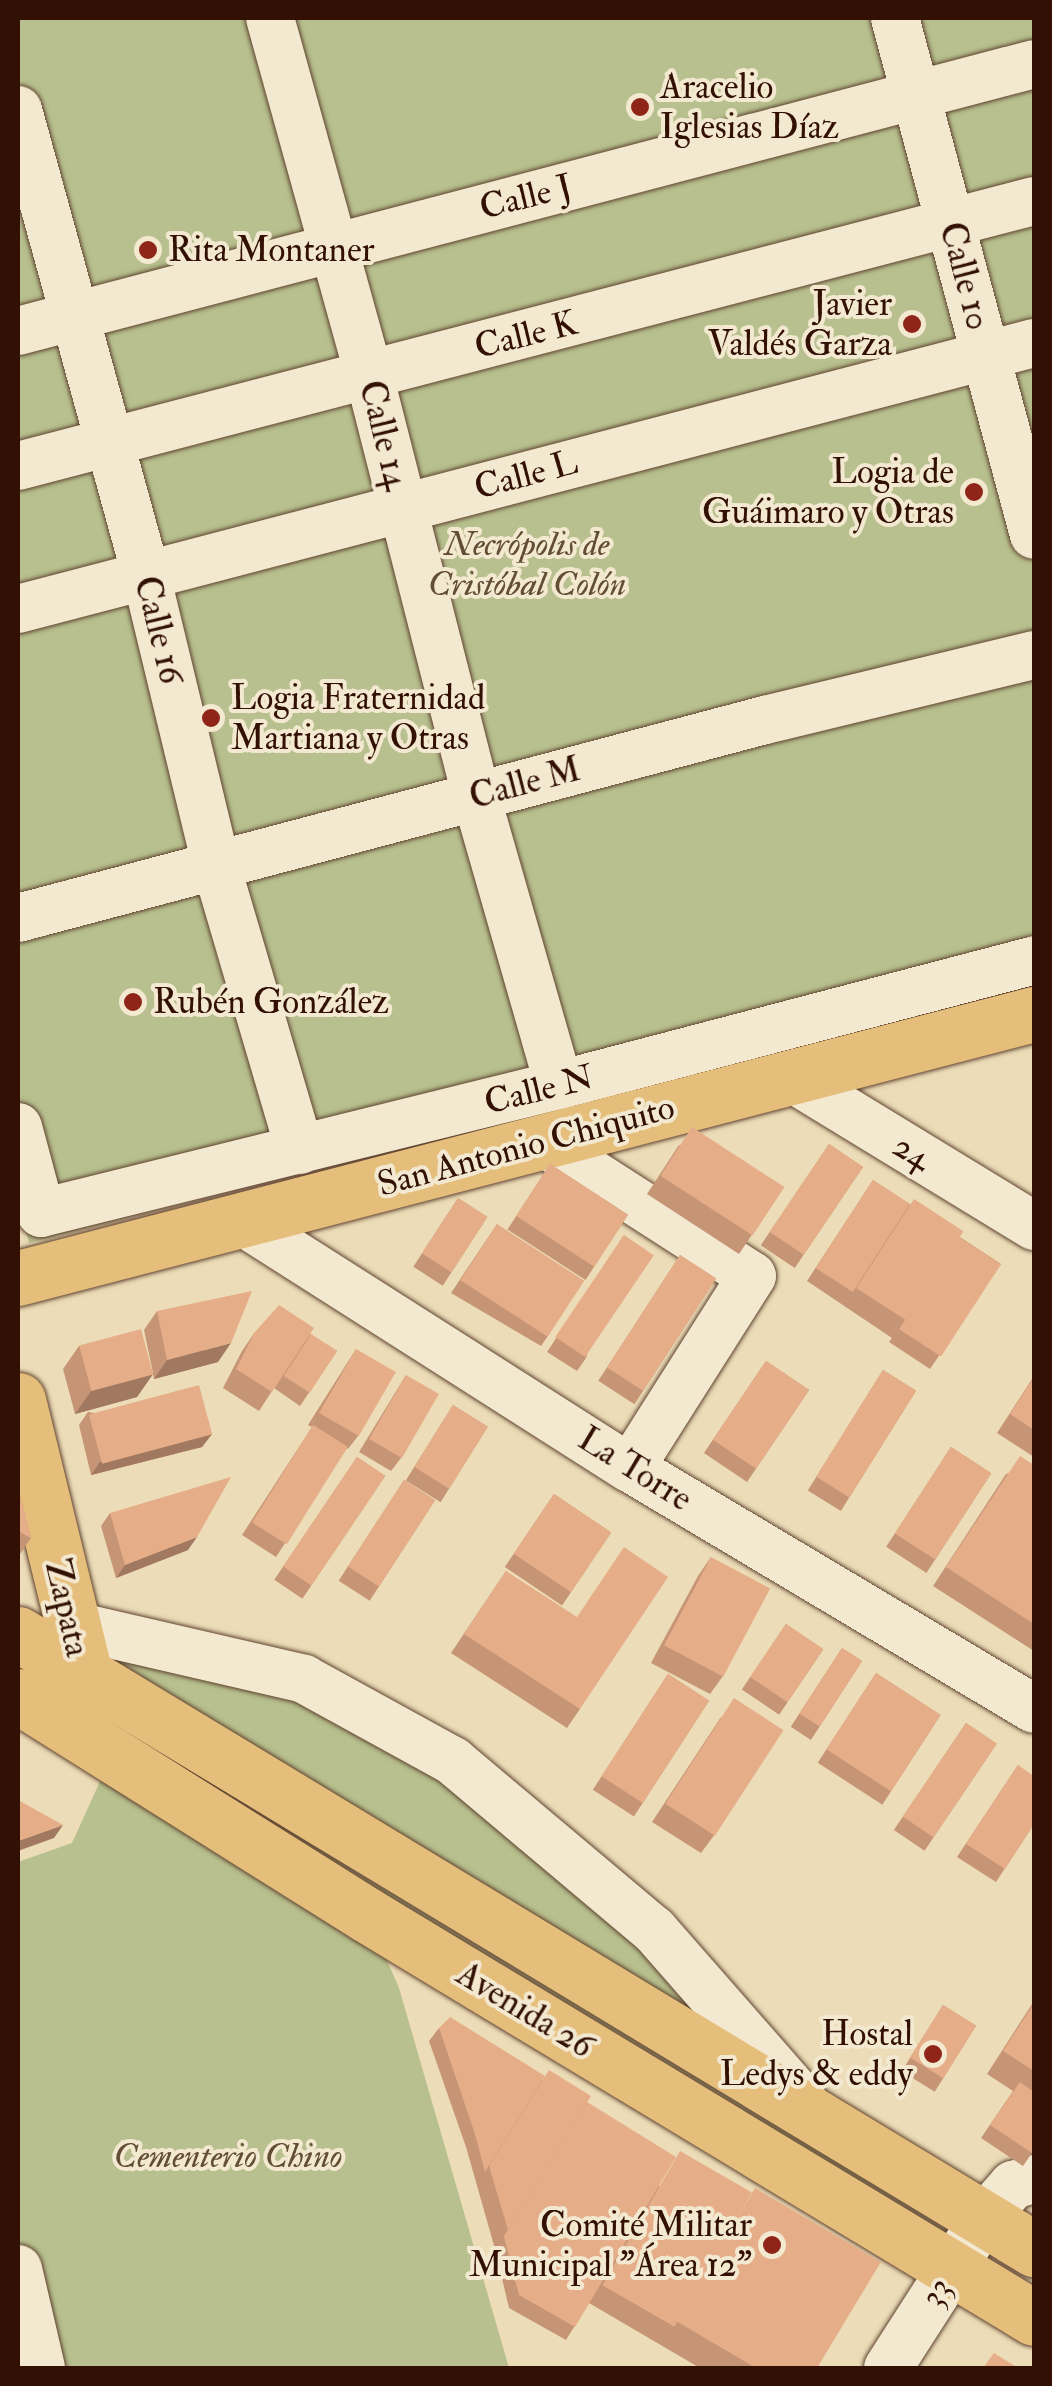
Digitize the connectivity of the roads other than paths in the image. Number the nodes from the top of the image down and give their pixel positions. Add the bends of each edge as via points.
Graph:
1 (270, 18) edge
2 (895, 18) edge
3 (1034, 64) edge
4 (914, 94) junction
5 (18, 110) edge
6 (1034, 201) edge
7 (950, 223) junction
8 (333, 246) junction
9 (76, 315) junction
10 (18, 331) edge
11 (1034, 342) edge
12 (986, 355) junction
13 (369, 375) junction
14 (109, 442) junction
15 (18, 466) edge
16 (402, 508) junction
17 (1034, 535) edge
18 (146, 574) junction
19 (18, 609) edge
20 (1034, 655) edge
21 (476, 796) junction
22 (216, 865) junction
23 (18, 918) edge
24 (1034, 960) edge
25 (1034, 1014) edge
26 (790, 1077) junction
27 (558, 1085) junction
28 (18, 1126) edge
29 (543, 1142) junction
30 (300, 1150) junction
31 (240, 1220) junction
32 (1034, 1226) edge
33 (18, 1278) edge
34 (18, 1400) edge
35 (630, 1468) junction
36 (18, 1634) edge
37 (77, 1650) junction
38 (18, 1696) edge
39 (1034, 1708) edge
40 (112, 1754) junction
41 (818, 2118) junction
42 (1034, 2178) edge
43 (985, 2217) junction
44 (1034, 2249) edge
45 (952, 2267) junction
46 (18, 2269) edge
47 (1034, 2318) edge
48 (41, 2368) edge
49 (888, 2368) edge

1 - 8 street, Calle 14
2 - 4 street, Calle 10
3 - 4 street, Calle J
4 - 7 street, Calle 10
4 - 8 street, Calle J
5 - 9 street, Calle 16
6 - 7 street, Calle K
7 - 12 street, Calle 10
7 - 13 street, Calle K
8 - 9 street, Calle J
8 - 13 street, Calle 14
9 - 10 street, Calle J
9 - 14 street, Calle 16
11 - 12 street, Calle L
12 - 16 street, Calle L
12 - 17 street, Calle 10
13 - 14 street, Calle K
13 - 16 street, Calle 14
14 - 15 street, Calle K
14 - 18 street, Calle 16
16 - 18 street, Calle L
16 - 21 street, Calle 14
18 - 19 street, Calle L
18 - 22 street, Calle 16
20 - 21 street, Calle M
21 - 22 street, Calle M
21 - 27 street, Calle 14
22 - 23 street, Calle M
22 - 30 street, Calle 16
24 - 27 street, Calle N
25 - 26 main road, San Antonio Chiquito
26 - 29 main road, San Antonio Chiquito
26 - 32 street, 24
27 - 30 street, Calle N
28 - 30 street, Calle N via 41,1213
29 - 31 main road, San Antonio Chiquito
29 - 35 street via 752,1276
31 - 33 main road, San Antonio Chiquito
31 - 35 street, La Torre
34 - 37 main road, Zapata
35 - 39 street, La Torre
36 - 37 main road, Avenida 26
37 - 40 main road, Zapata
37 - 41 main road, Avenida 26
37 - 41 street via 304,1679 453,1761 654,1930
38 - 40 main road, Avenida 26
40 - 45 main road, Avenida 26
41 - 43 main road, Avenida 26
42 - 43 street, 33 via 1012,2184
43 - 44 main road, Avenida 26
43 - 45 street, 33
45 - 47 main road, Avenida 26
45 - 49 street, 33
46 - 48 street

